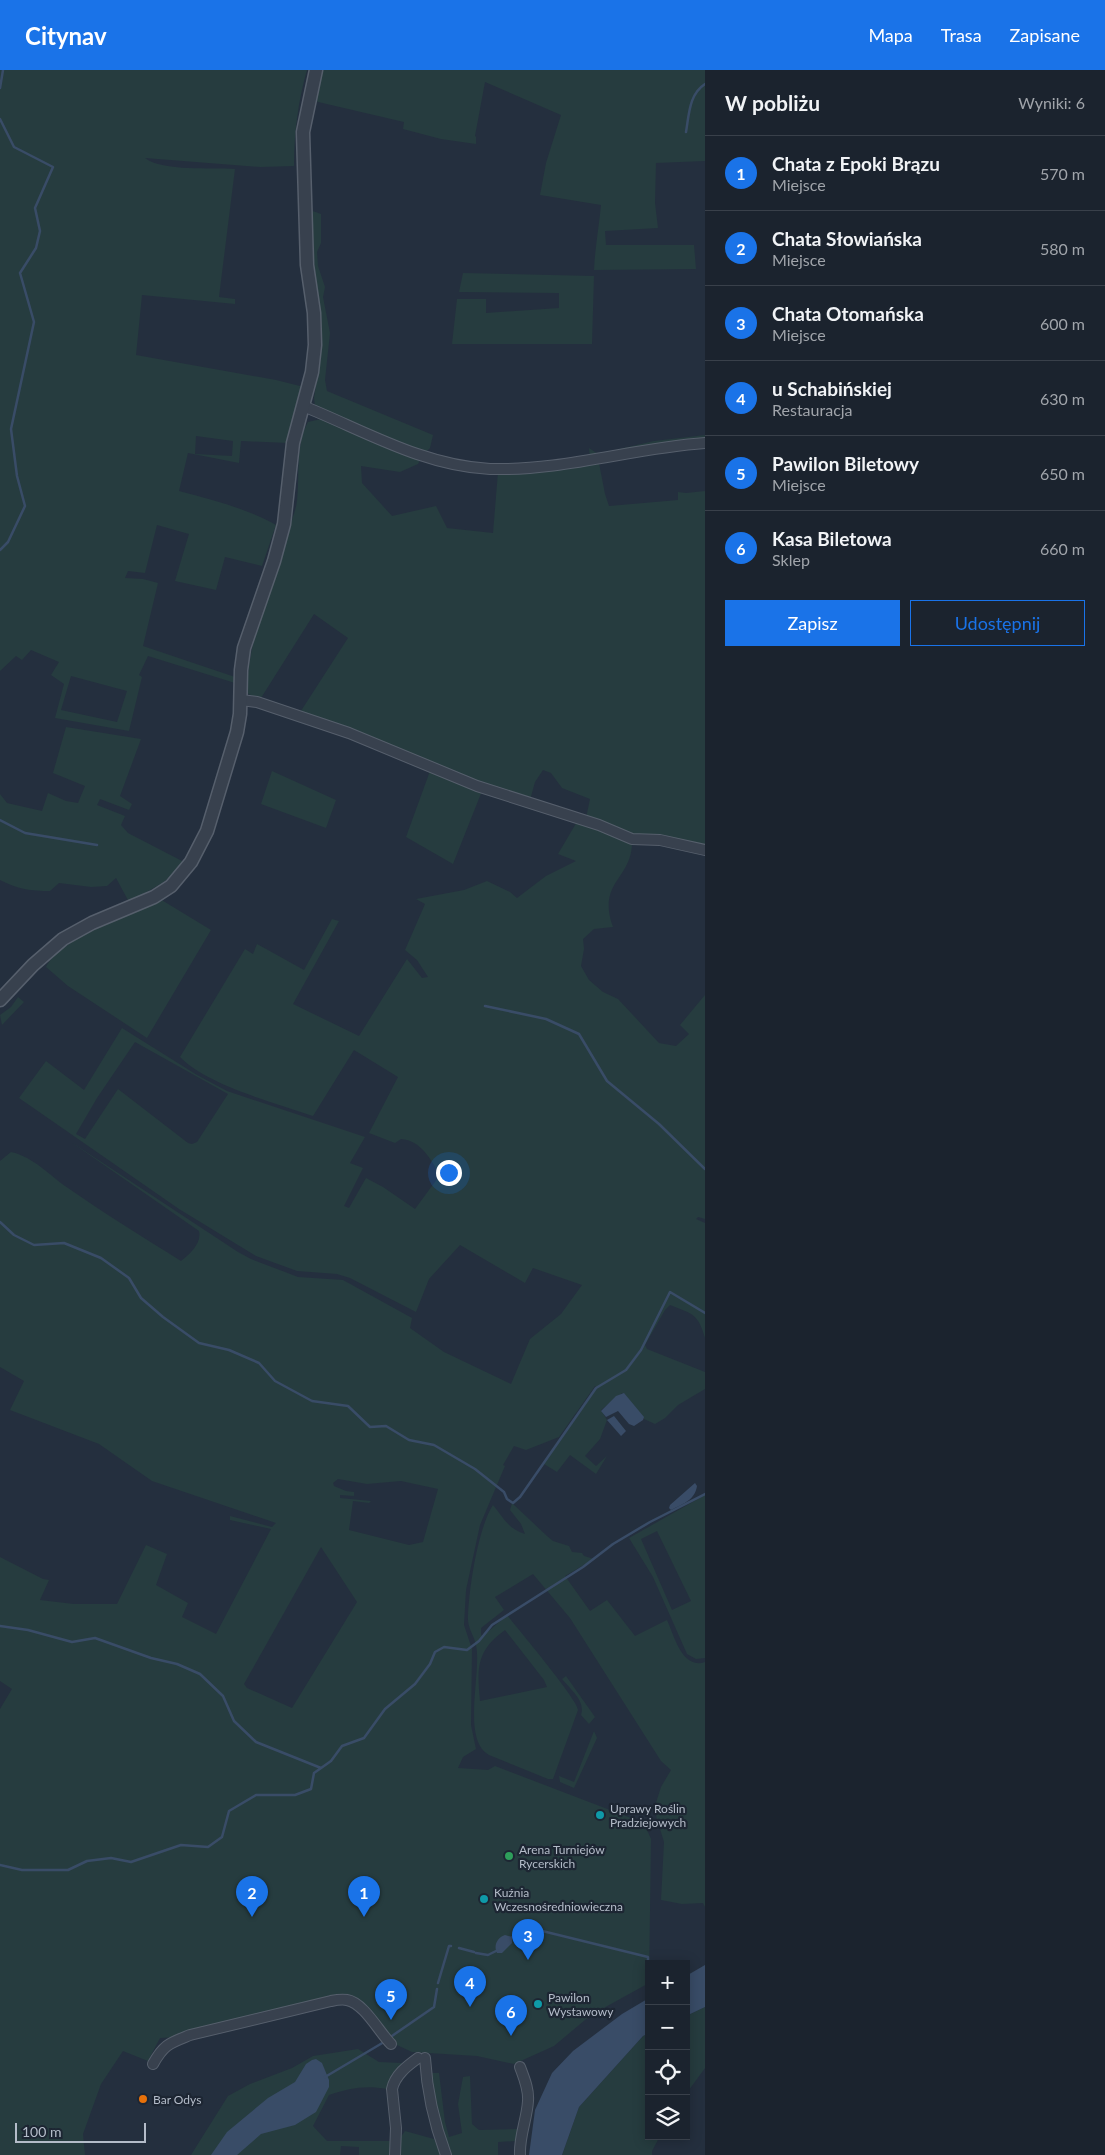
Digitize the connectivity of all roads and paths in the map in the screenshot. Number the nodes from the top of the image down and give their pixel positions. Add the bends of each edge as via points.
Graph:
1 (316, 70) edge
2 (302, 406) junction
3 (705, 443) edge
4 (241, 700) junction
5 (705, 850) edge
6 (0, 1000) edge
7 (389, 2042) dead end
8 (154, 2064) dead end
9 (520, 2067) dead end
10 (395, 2155) edge
11 (446, 2155) edge
12 (520, 2155) edge

1 - 2 street via 304,132 307,265 315,345 312,372
2 - 3 street via 432,459 489,468 575,463 657,447
2 - 4 street via 293,443 284,524 244,648
4 - 5 street via 349,733 477,786 632,839 660,840
4 - 6 street via 236,732 207,831 189,865 171,886 154,897 64,939 33,965
7 - 8 street via 354,2002 331,2001 190,2035 162,2048
9 - 12 street via 528,2100
10 - 11 street via 393,2083 402,2071 421,2058 434,2122

